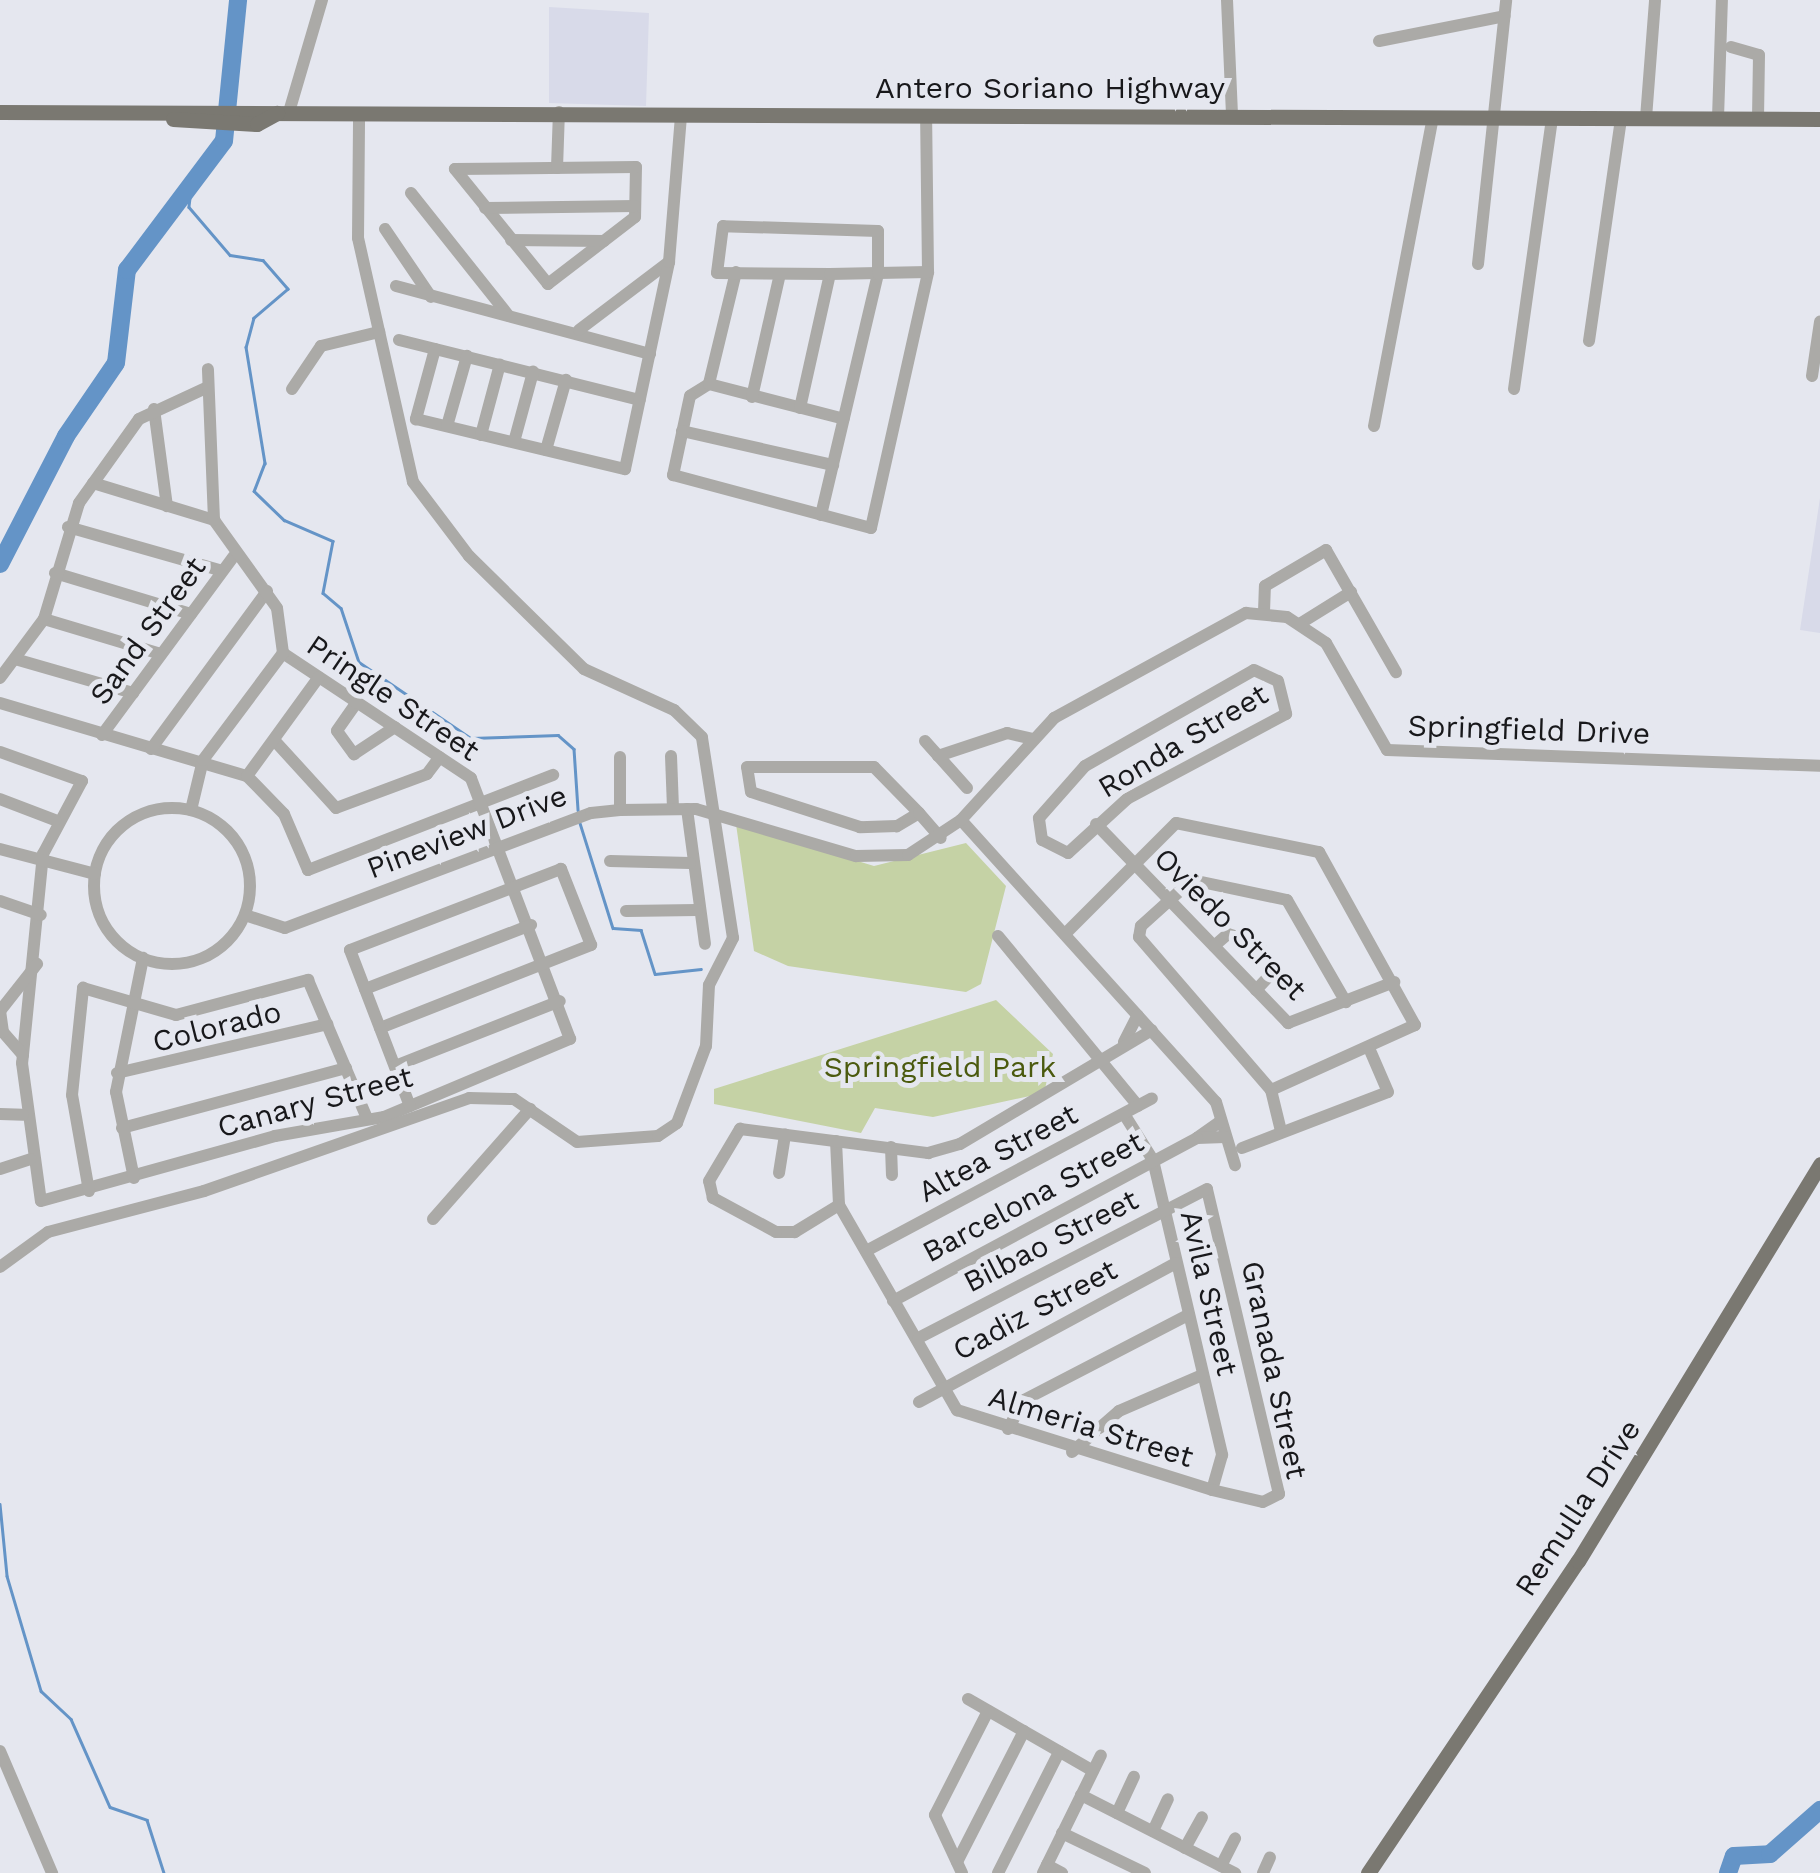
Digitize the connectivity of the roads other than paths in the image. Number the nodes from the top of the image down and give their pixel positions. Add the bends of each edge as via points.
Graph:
1 (322, 0) edge
2 (1227, 0) edge
3 (1506, 0) edge
4 (1656, 0) edge
5 (1722, 0) edge
6 (1505, 16) junction
7 (1379, 40) dead end
8 (1732, 47) dead end
9 (0, 112) edge
10 (284, 112) junction
11 (559, 112) junction
12 (359, 113) junction
13 (926, 115) junction
14 (680, 116) junction
15 (1232, 116) junction
16 (1433, 118) junction
17 (1500, 118) junction
18 (1552, 118) junction
19 (1621, 118) junction
20 (1646, 118) junction
21 (1718, 118) junction
22 (1758, 119) junction
23 (1820, 119) edge
24 (557, 168) junction
25 (411, 193) dead end
26 (636, 206) junction
27 (485, 208) junction
28 (386, 229) dead end
29 (510, 240) junction
30 (604, 241) junction
31 (669, 262) junction
32 (1478, 264) dead end
33 (736, 272) junction
34 (928, 272) junction
35 (878, 273) junction
36 (780, 274) junction
37 (830, 274) junction
38 (396, 286) dead end
39 (431, 298) junction
40 (509, 317) junction
41 (1820, 322) edge
42 (578, 330) junction
43 (379, 332) junction
44 (399, 340) dead end
45 (1589, 341) dead end
46 (435, 349) junction
47 (650, 354) junction
48 (467, 356) junction
49 (500, 364) junction
50 (208, 369) dead end
51 (532, 372) junction
52 (1812, 376) dead end
53 (566, 380) junction
54 (708, 384) junction
55 (208, 387) junction
56 (292, 389) dead end
57 (1514, 389) dead end
58 (752, 398) junction
59 (640, 400) junction
60 (800, 408) junction
61 (154, 409) junction
62 (844, 419) junction
63 (447, 426) junction
64 (1374, 426) dead end
65 (682, 431) junction
66 (481, 434) junction
67 (514, 442) junction
68 (546, 450) junction
69 (833, 465) junction
70 (92, 484) junction
71 (166, 506) junction
72 (821, 515) junction
73 (214, 520) junction
74 (68, 527) junction
75 (234, 556) junction
76 (222, 571) junction
77 (55, 573) junction
78 (268, 591) junction
79 (1350, 592) junction
80 (1264, 612) junction
81 (191, 614) junction
82 (44, 619) junction
83 (1301, 623) junction
84 (283, 653) junction
85 (161, 654) junction
86 (15, 660) junction
87 (1396, 672) dead end
88 (320, 677) junction
89 (0, 678) edge
90 (133, 692) junction
91 (357, 702) junction
92 (0, 703) edge
93 (395, 728) junction
94 (102, 735) junction
95 (1032, 739) junction
96 (274, 740) junction
97 (925, 741) dead end
98 (151, 749) junction
99 (0, 752) edge
100 (620, 756) dead end
101 (671, 756) dead end
102 (938, 756) junction
103 (440, 757) junction
104 (203, 760) junction
105 (1820, 766) edge
106 (248, 776) junction
107 (553, 776) dead end
108 (966, 788) dead end
109 (0, 799) edge
110 (482, 804) junction
111 (680, 808) junction
112 (191, 810) junction
113 (620, 810) junction
114 (712, 812) junction
115 (918, 814) junction
116 (55, 820) junction
117 (961, 820) junction
118 (1096, 824) junction
119 (941, 838) junction
120 (500, 845) junction
121 (0, 849) edge
122 (610, 861) dead end
123 (1133, 861) junction
124 (690, 863) junction
125 (41, 866) junction
126 (95, 874) junction
127 (516, 886) junction
128 (1170, 900) junction
129 (2, 905) edge
130 (698, 910) junction
131 (626, 911) dead end
132 (40, 914) junction
133 (245, 915) junction
134 (531, 925) junction
135 (1061, 928) junction
136 (998, 936) dead end
137 (705, 944) dead end
138 (1214, 946) junction
139 (143, 958) junction
140 (37, 964) junction
141 (546, 964) junction
142 (1394, 982) junction
143 (365, 990) junction
144 (1256, 990) junction
145 (560, 1001) junction
146 (1346, 1002) junction
147 (127, 1008) junction
148 (1138, 1016) junction
149 (327, 1024) junction
150 (380, 1028) junction
151 (1152, 1030) junction
152 (1124, 1042) junction
153 (1369, 1048) junction
154 (23, 1055) junction
155 (1103, 1058) junction
156 (394, 1066) junction
157 (346, 1068) junction
158 (117, 1074) junction
159 (1271, 1090) junction
160 (1152, 1098) dead end
161 (410, 1106) junction
162 (1138, 1106) junction
163 (530, 1109) junction
164 (0, 1114) edge
165 (23, 1114) junction
166 (1124, 1114) junction
167 (367, 1118) junction
168 (1221, 1121) junction
169 (122, 1128) junction
170 (1281, 1131) junction
171 (785, 1134) junction
172 (1225, 1136) junction
173 (1196, 1138) junction
174 (836, 1141) junction
175 (891, 1148) junction
176 (1242, 1148) dead end
177 (30, 1159) junction
178 (1153, 1160) junction
179 (1820, 1164) edge
180 (1235, 1165) dead end
181 (0, 1169) edge
182 (778, 1174) dead end
183 (892, 1175) dead end
184 (134, 1178) junction
185 (1207, 1189) joint
186 (88, 1191) junction
187 (839, 1205) junction
188 (1164, 1211) junction
189 (433, 1219) dead end
190 (866, 1251) junction
191 (1176, 1263) junction
192 (0, 1267) edge
193 (892, 1301) junction
194 (1188, 1315) junction
195 (918, 1338) junction
196 (1202, 1374) junction
197 (940, 1388) junction
198 (919, 1402) dead end
199 (1008, 1429) junction
200 (1072, 1452) junction
201 (1212, 1490) junction
202 (968, 1699) dead end
203 (988, 1711) junction
204 (1024, 1732) junction
205 (0, 1751) edge
206 (1059, 1752) junction
207 (1101, 1755) dead end
208 (1093, 1772) junction
209 (1134, 1777) dead end
210 (1081, 1795) junction
211 (1168, 1799) dead end
212 (1117, 1813) junction
213 (1202, 1817) dead end
214 (1152, 1831) junction
215 (1062, 1833) junction
216 (1235, 1838) dead end
217 (1186, 1848) junction
218 (1270, 1857) dead end
219 (960, 1868) edge
220 (1045, 1869) edge
221 (1228, 1870) edge
222 (52, 1873) edge
223 (998, 1873) edge
224 (1062, 1873) edge
225 (1145, 1873) edge
226 (1263, 1873) edge
227 (1368, 1873) edge

1 - 10 street
2 - 15 street
3 - 6 street
4 - 20 street
5 - 21 street
6 - 7 street
6 - 17 street
8 - 22 street via 1758,54
9 - 10 main road, Antero Soriano Highway
10 - 12 main road, Antero Soriano Highway
11 - 12 main road, Antero Soriano Highway
11 - 14 main road, Antero Soriano Highway
11 - 24 street
12 - 43 street via 354,211
13 - 14 main road, Antero Soriano Highway
13 - 15 main road, Antero Soriano Highway
13 - 34 street
14 - 31 street
15 - 16 main road, Antero Soriano Highway
16 - 17 main road, Antero Soriano Highway
16 - 64 street
17 - 18 main road, Antero Soriano Highway
17 - 32 street
18 - 19 main road, Antero Soriano Highway
18 - 57 street
19 - 20 main road, Antero Soriano Highway
19 - 45 street
20 - 21 main road, Antero Soriano Highway
21 - 22 main road, Antero Soriano Highway
22 - 23 main road, Antero Soriano Highway
24 - 26 street via 636,167
24 - 27 street via 455,170
25 - 40 street
26 - 27 street
26 - 30 street via 636,217
27 - 29 street
28 - 39 street
29 - 30 street
29 - 30 street via 548,284
31 - 42 street
31 - 47 street
33 - 35 street via 717,272 724,226 874,227
33 - 36 street
33 - 54 street
34 - 35 street
34 - 72 street via 871,528
35 - 37 street
35 - 62 street
36 - 37 street
36 - 58 street
37 - 60 street
38 - 39 street
39 - 40 street
40 - 42 street
41 - 52 street
42 - 47 street
43 - 56 street via 322,346
43 - 114 street via 406,458 435,517 584,669 692,724 702,736
44 - 46 street
46 - 48 street
46 - 63 street via 416,419
47 - 59 street
48 - 49 street
48 - 63 street
49 - 51 street
49 - 66 street
50 - 55 street
51 - 53 street
51 - 67 street
53 - 59 street
53 - 68 street
54 - 58 street
54 - 65 street via 690,396
55 - 61 street
55 - 73 street
58 - 60 street
59 - 68 street via 624,469
60 - 62 street
61 - 70 street
61 - 71 street
62 - 69 street
63 - 66 street
65 - 69 street
65 - 72 street via 673,476
66 - 67 street
67 - 68 street
69 - 72 street
70 - 71 street
70 - 74 street
71 - 73 street
73 - 75 street
74 - 76 street
74 - 77 street
75 - 76 street, Sand Street
75 - 78 street
76 - 81 street, Sand Street
77 - 81 street
77 - 82 street
78 - 84 street, Pringle Street
78 - 98 street
79 - 80 street via 1326,550 1265,586
79 - 83 street
79 - 87 street
80 - 83 street, Springfield Drive
80 - 95 street via 1228,619
81 - 85 street, Sand Street
82 - 85 street
82 - 86 street
83 - 105 street, Springfield Drive via 1326,643 1387,750
84 - 88 street, Pringle Street
84 - 104 street
85 - 90 street, Sand Street
86 - 89 street
86 - 90 street
88 - 91 street, Pringle Street
88 - 96 street
90 - 94 street, Sand Street
91 - 93 street, Pringle Street
91 - 93 street via 337,732 354,754
92 - 94 street
93 - 103 street, Pringle Street
94 - 98 street
95 - 102 street via 1008,733
95 - 117 street
96 - 103 street via 336,808 426,774
96 - 106 street
97 - 102 street
98 - 104 street
99 - 116 street via 82,781
100 - 113 street
101 - 111 street
102 - 108 street
103 - 110 street, Pringle Street via 471,778
104 - 106 street
104 - 112 street
106 - 110 street via 284,814 308,870
107 - 110 street
109 - 116 street
110 - 120 street, Pringle Street
111 - 113 street, Pineview Drive
111 - 114 street, Pineview Drive
111 - 124 street
112 - 126 street via 128,820
112 - 133 street via 239,845 250,883
113 - 120 street, Pineview Drive via 591,812
114 - 119 street via 870,859
114 - 163 street via 733,938 709,985 708,1036 676,1123 658,1136 588,1144
115 - 115 street via 874,767 746,767 751,792 860,827 897,826
115 - 119 street
116 - 125 street
117 - 119 street
117 - 135 street
118 - 118 street, Ronda Street via 1068,853 1054,852 1038,831 1039,818 1085,766 1254,670 1278,682 1286,714
118 - 123 street, Oviedo Street
120 - 127 street, Canary Street
120 - 133 street, Pineview Drive via 286,928
121 - 125 street
122 - 124 street
123 - 128 street, Oviedo Street
123 - 135 street
123 - 142 street via 1176,823 1319,852
124 - 130 street
125 - 126 street
125 - 132 street
126 - 139 street via 108,930
127 - 134 street, Canary Street
127 - 141 street via 561,870 591,945
127 - 143 street via 350,950
128 - 138 street, Oviedo Street
128 - 146 street via 1192,880 1286,900
128 - 159 street via 1138,937
129 - 132 street
130 - 131 street
130 - 137 street
132 - 140 street
133 - 139 street via 198,960
134 - 141 street, Canary Street
134 - 143 street
135 - 148 street
136 - 155 street
138 - 144 street, Oviedo Street
138 - 144 street via 1228,934 1259,944 1271,974
139 - 147 street
140 - 154 street
140 - 154 street via 0,1010 3,1032
141 - 145 street, Canary Street
141 - 150 street
142 - 146 street, Oviedo Street
142 - 153 street via 1415,1025
143 - 150 street
144 - 146 street, Oviedo Street via 1288,1023
145 - 156 street
145 - 161 street, Canary Street via 572,1028 565,1044
147 - 149 street via 204,1011 297,977 308,980
147 - 158 street
147 - 186 street via 83,988 74,1020 72,1096
148 - 151 street
148 - 152 street
149 - 157 street
149 - 158 street, Colorado
150 - 156 street
151 - 152 street
151 - 168 street via 1216,1102
152 - 155 street
153 - 159 street
153 - 170 street via 1388,1092
154 - 165 street
155 - 162 street
155 - 175 street via 960,1144 928,1153
156 - 161 street
157 - 167 street
157 - 169 street
158 - 169 street
159 - 170 street
160 - 162 street, Altea Street
161 - 167 street, Canary Street
162 - 166 street, Altea Street
163 - 189 street
163 - 192 street via 492,1095 452,1102 276,1168 48,1232
164 - 165 street
165 - 177 street
166 - 178 street, Avila Street
166 - 190 street, Altea Street
167 - 184 street, Canary Street
168 - 172 street
168 - 173 street, Barcelona Street
169 - 184 street
170 - 176 street
171 - 174 street
171 - 182 street
171 - 187 street via 740,1128 709,1181 713,1198 786,1234
172 - 173 street, Barcelona Street
172 - 180 street
173 - 178 street, Barcelona Street
174 - 175 street
174 - 187 street, Almeria Street
175 - 183 street
177 - 181 street
177 - 186 street, Canary Street via 41,1201
178 - 188 street, Avila Street
178 - 193 street, Barcelona Street
179 - 227 main road, Remulla Drive via 1589,1545
184 - 186 street, Canary Street
185 - 188 street, Bilbao Street
185 - 201 street, Granada Street via 1280,1487 1264,1502
187 - 190 street, Almeria Street
188 - 191 street, Avila Street
188 - 195 street, Bilbao Street
190 - 193 street, Almeria Street
191 - 194 street, Avila Street
191 - 197 street, Cadiz Street
193 - 195 street, Almeria Street
194 - 196 street, Avila Street
194 - 199 street via 1024,1400
195 - 197 street, Almeria Street
196 - 200 street via 1119,1410
196 - 201 street, Avila Street via 1222,1456
197 - 198 street, Cadiz Street
197 - 199 street, Almeria Street via 970,1418
199 - 200 street, Almeria Street
200 - 201 street, Almeria Street
202 - 203 street
203 - 204 street
203 - 219 street via 936,1815
204 - 206 street
204 - 219 street
205 - 222 street
206 - 208 street
206 - 223 street
207 - 208 street
208 - 210 street
209 - 212 street
210 - 212 street
210 - 215 street
211 - 214 street
212 - 214 street
213 - 217 street
214 - 217 street
215 - 220 street
215 - 225 street
216 - 221 street
217 - 221 street
218 - 226 street
220 - 224 street

